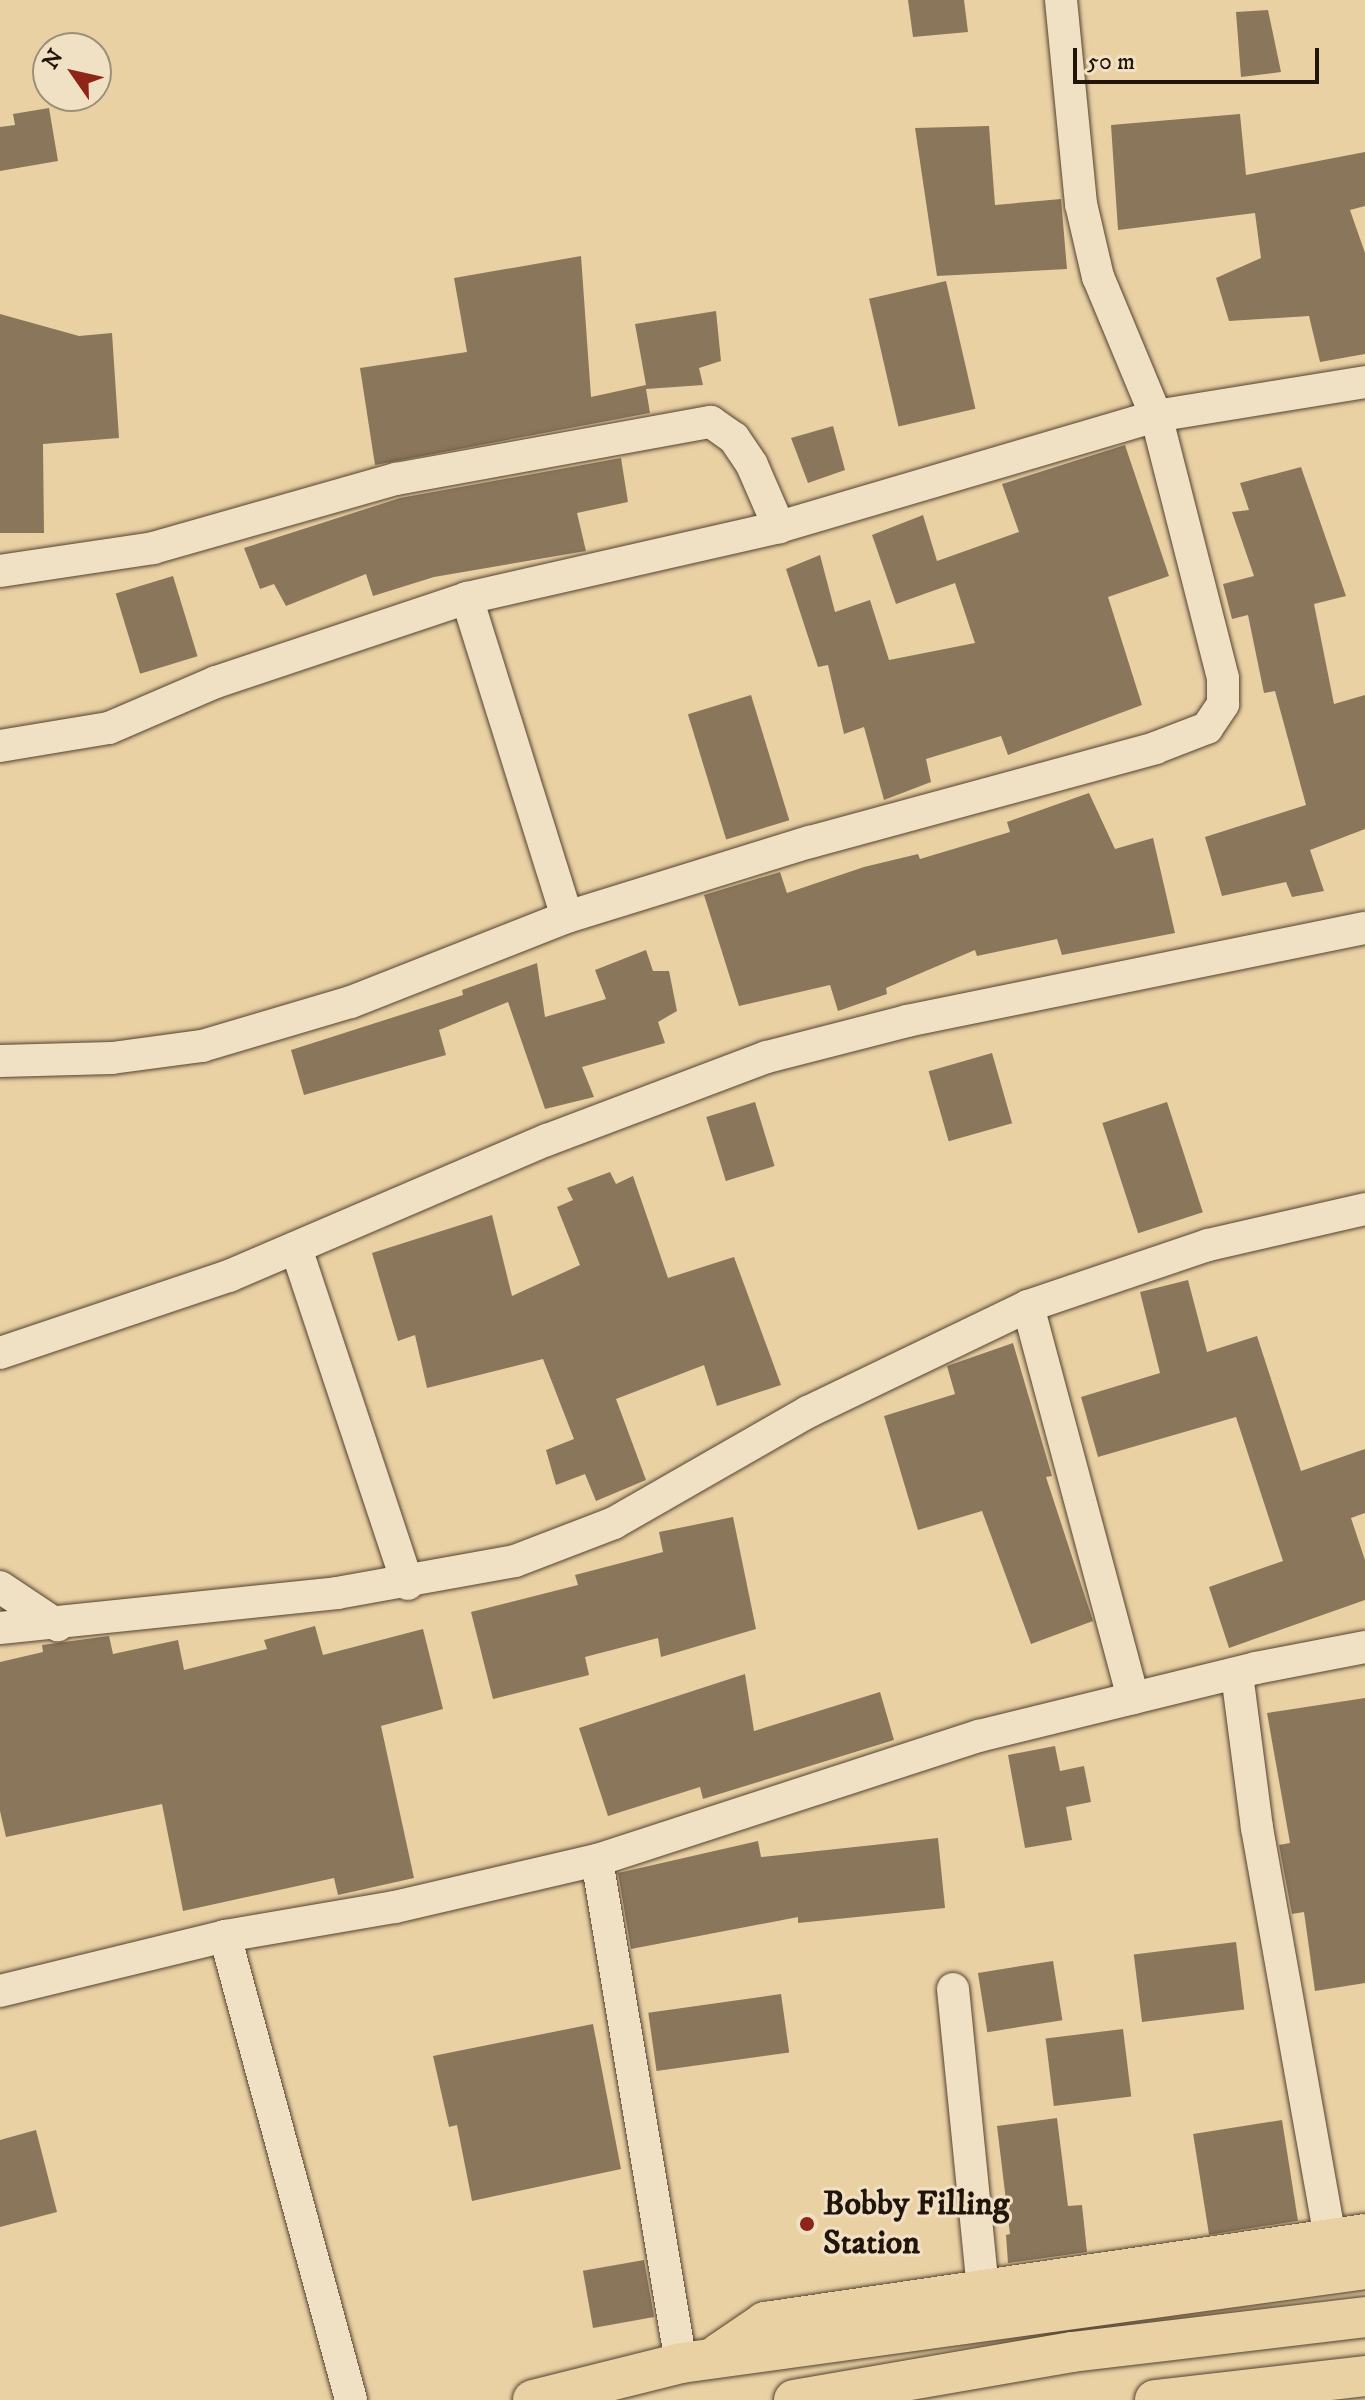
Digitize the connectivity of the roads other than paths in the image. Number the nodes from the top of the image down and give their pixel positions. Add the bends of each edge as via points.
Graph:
1 (1061, 0) edge
2 (1365, 382) edge
3 (1156, 416) junction
4 (779, 527) junction
5 (0, 571) edge
6 (467, 598) junction
7 (0, 746) edge
8 (567, 917) junction
9 (1365, 928) edge
10 (0, 1061) edge
11 (1365, 1209) edge
12 (296, 1248) junction
13 (1028, 1306) junction
14 (0, 1353) edge
15 (408, 1584) junction
16 (0, 1587) edge
17 (57, 1625) junction
18 (0, 1628) edge
19 (1365, 1647) edge
20 (1237, 1674) junction
21 (1133, 1698) junction
22 (597, 1860) junction
23 (225, 1936) junction
24 (953, 1989) dead end
25 (0, 1991) edge
26 (1348, 2237) edge
27 (1365, 2269) edge
28 (983, 2290) junction
29 (1365, 2317) edge
30 (697, 2360) junction
31 (1365, 2376) edge
32 (804, 2398) edge
33 (351, 2400) edge
34 (533, 2400) edge
35 (1155, 2400) edge

1 - 3 street via 1081,204 1094,262
2 - 3 street
3 - 4 street
3 - 8 street via 1223,678 1223,704 1207,728 1155,748 810,842
4 - 5 street via 752,465 734,438 711,422 396,479 153,548
4 - 6 street
6 - 7 street via 216,682 109,728
6 - 8 street
8 - 10 street via 351,1002 202,1046 112,1058
9 - 12 street via 907,1021 767,1057 547,1140
11 - 13 street via 1208,1245
12 - 14 street
12 - 15 street
13 - 15 street via 808,1412 614,1523 515,1561
13 - 21 street
15 - 17 street
16 - 17 street
17 - 18 street
19 - 20 street
20 - 21 street
20 - 26 street via 1257,1828
21 - 22 street via 979,1736
22 - 23 street via 395,1907
22 - 30 street
23 - 25 street
23 - 33 street
24 - 28 street
26 - 28 main road
27 - 30 main road
28 - 30 main road via 765,2322
29 - 32 main road via 1072,2352
30 - 34 main road
31 - 35 main road

